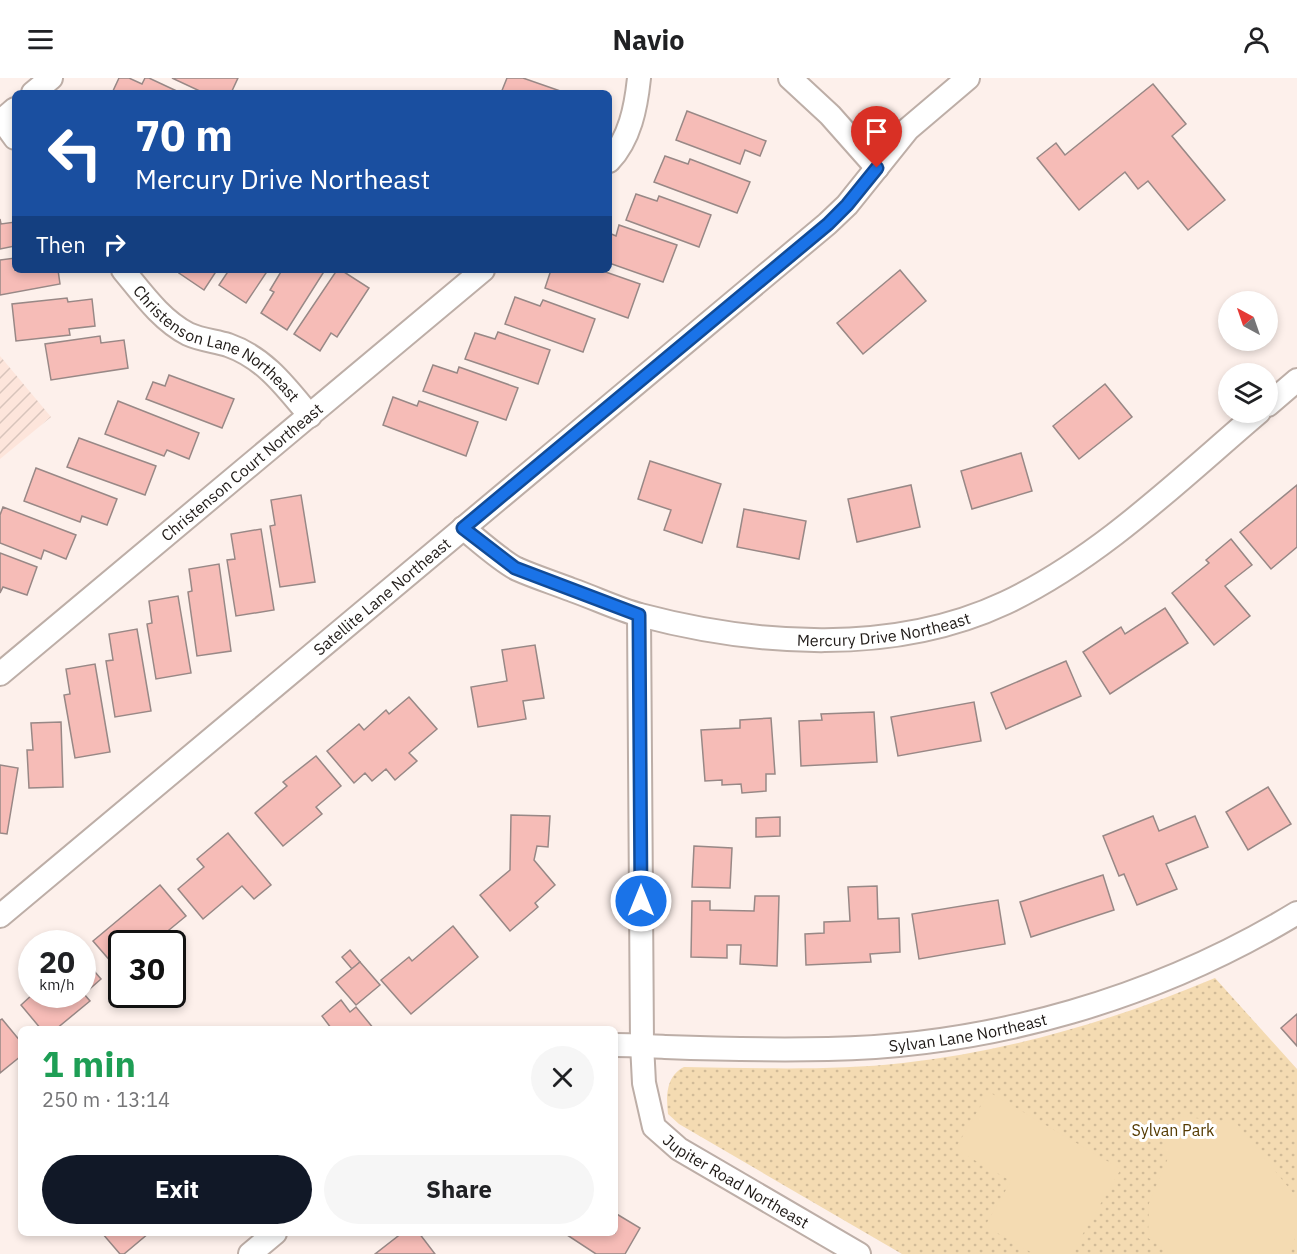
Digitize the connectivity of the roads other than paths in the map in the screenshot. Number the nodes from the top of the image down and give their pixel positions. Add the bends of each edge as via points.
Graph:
1 (51, 78) edge
2 (639, 78) edge
3 (790, 78) edge
4 (968, 78) edge
5 (37, 90) edge
6 (12, 112) edge
7 (12, 134) edge
8 (612, 156) edge
9 (877, 168) junction
10 (125, 273) edge
11 (479, 273) edge
12 (1297, 380) edge
13 (1278, 396) edge
14 (310, 416) junction
15 (1246, 423) edge
16 (463, 528) junction
17 (639, 615) junction
18 (0, 674) edge
19 (1297, 913) edge
20 (0, 916) edge
21 (642, 1044) junction
22 (618, 1045) edge
23 (271, 1236) edge
24 (250, 1254) edge
25 (859, 1254) edge

1 - 5 street
2 - 8 street via 636,109
3 - 9 street via 830,115
4 - 9 street, Satellite Lane Northeast via 908,129
6 - 7 street via 2,120
9 - 16 street, Satellite Lane Northeast via 828,224
10 - 14 street, Christenson Lane Northeast via 171,323 189,334 243,351 264,364
11 - 14 street, Christenson Court Northeast
12 - 13 street
14 - 18 street, Christenson Court Northeast
15 - 17 street, Mercury Drive Northeast via 1108,540 1050,579 1004,603 941,626 877,638 821,641 761,637
16 - 17 street, Mercury Drive Northeast via 515,568
16 - 20 street, Satellite Lane Northeast
17 - 21 street, Jupiter Road Northeast
19 - 21 street, Sylvan Lane Northeast via 1201,964 1127,993 976,1035 829,1049
21 - 22 street, Sylvan Lane Northeast
21 - 25 street, Jupiter Road Northeast via 644,1083 654,1127 679,1149
23 - 24 street

